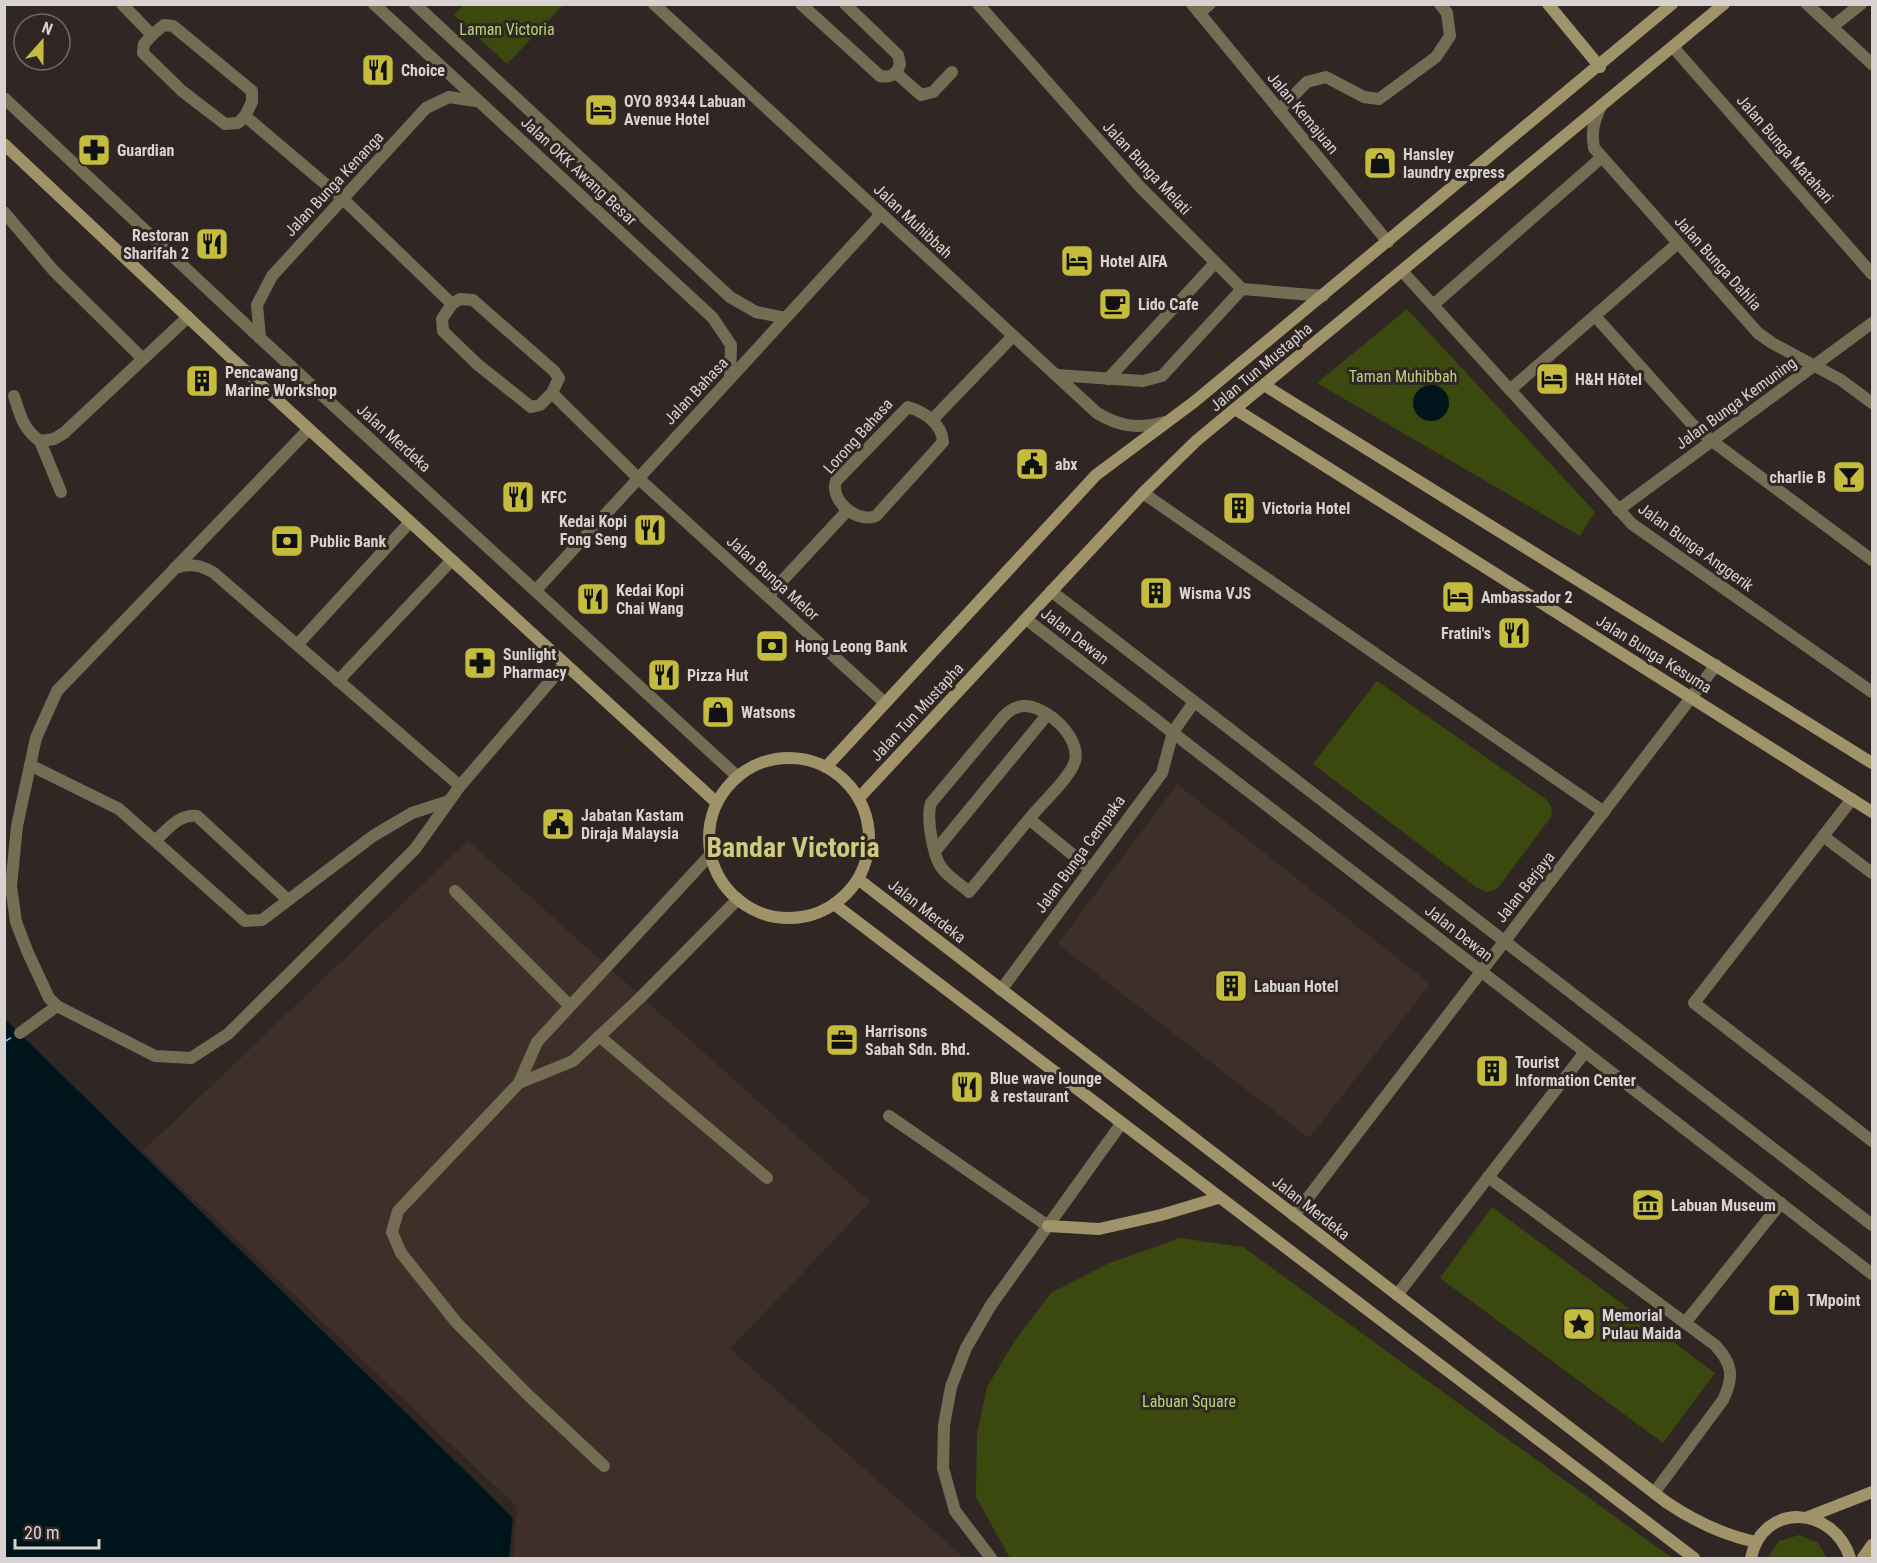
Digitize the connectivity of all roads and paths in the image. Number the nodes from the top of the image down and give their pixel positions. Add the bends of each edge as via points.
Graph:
1 (122, 4) edge
2 (374, 4) edge
3 (416, 4) edge
4 (654, 4) edge
5 (801, 4) edge
6 (845, 4) edge
7 (978, 4) edge
8 (1210, 4) edge
9 (1440, 4) edge
10 (1548, 4) edge
11 (1672, 4) edge
12 (1724, 4) edge
13 (1807, 4) edge
14 (1861, 4) edge
15 (1196, 9) edge
16 (1832, 27) junction
17 (152, 35) junction
18 (1673, 47) junction
19 (1872, 64) edge
20 (1600, 67) junction
21 (952, 72) dead end
22 (896, 73) junction
23 (4, 98) edge
24 (479, 102) junction
25 (1601, 106) junction
26 (1279, 110) junction
27 (244, 116) junction
28 (4, 144) edge
29 (1601, 158) junction
30 (343, 199) junction
31 (4, 212) edge
32 (881, 214) junction
33 (1388, 242) junction
34 (1678, 243) junction
35 (1215, 262) junction
36 (1402, 271) junction
37 (1872, 274) edge
38 (1242, 290) junction
39 (1323, 296) junction
40 (452, 304) junction
41 (1433, 305) junction
42 (1595, 316) junction
43 (188, 317) junction
44 (785, 318) junction
45 (1872, 323) edge
46 (1013, 336) junction
47 (260, 338) junction
48 (143, 359) junction
49 (1814, 366) junction
50 (1056, 375) junction
51 (730, 378) junction
52 (1108, 379) junction
53 (1264, 385) junction
54 (1510, 390) junction
55 (552, 393) junction
56 (14, 396) dead end
57 (1872, 403) edge
58 (1235, 409) junction
59 (932, 420) junction
60 (1165, 422) junction
61 (309, 429) junction
62 (40, 441) junction
63 (1712, 441) junction
64 (638, 478) junction
65 (61, 492) dead end
66 (1143, 493) junction
67 (848, 510) junction
68 (1618, 510) junction
69 (410, 522) junction
70 (452, 560) junction
71 (1872, 560) edge
72 (174, 568) junction
73 (536, 590) junction
74 (1052, 591) junction
75 (768, 596) junction
76 (1026, 619) junction
77 (298, 644) junction
78 (565, 664) junction
79 (1716, 665) junction
80 (338, 681) junction
81 (1872, 692) edge
82 (1691, 698) junction
83 (1194, 702) junction
84 (885, 703) junction
85 (1047, 715) junction
86 (1173, 732) junction
87 (1872, 763) edge
88 (30, 765) junction
89 (826, 767) junction
90 (738, 777) junction
91 (460, 786) junction
92 (859, 798) junction
93 (1852, 799) junction
94 (449, 801) junction
95 (717, 803) junction
96 (1604, 812) junction
97 (1872, 812) edge
98 (1029, 819) junction
99 (1823, 836) junction
100 (156, 840) junction
101 (936, 850) junction
102 (711, 854) junction
103 (1089, 868) junction
104 (1872, 873) edge
105 (858, 879) junction
106 (455, 891) dead end
107 (738, 898) junction
108 (288, 900) junction
109 (834, 904) junction
110 (1504, 941) junction
111 (1481, 971) junction
112 (1002, 990) junction
113 (569, 1005) junction
114 (57, 1006) junction
115 (20, 1033) dead end
116 (599, 1036) junction
117 (1585, 1052) junction
118 (519, 1083) junction
119 (889, 1116) dead end
120 (1121, 1124) junction
121 (1872, 1141) edge
122 (767, 1178) dead end
123 (1488, 1178) junction
124 (1218, 1198) junction
125 (1781, 1203) junction
126 (1294, 1215) junction
127 (1872, 1225) edge
128 (1048, 1226) junction
129 (1872, 1274) edge
130 (1397, 1295) junction
131 (1685, 1323) junction
132 (604, 1466) dead end
133 (1872, 1492) edge
134 (1654, 1493) junction
135 (1808, 1517) junction
136 (1756, 1542) junction
137 (1872, 1545) edge
138 (991, 1558) edge
139 (1694, 1558) edge
140 (1750, 1558) edge
141 (1850, 1558) edge
142 (1863, 1558) edge

1 - 17 street
2 - 24 street, Jalan OKK Awang Besar
3 - 44 street, Jalan OKK Awang Besar via 730,297 756,312
4 - 32 street, Jalan Muhibbah
5 - 22 street via 880,75
6 - 22 street via 898,56
7 - 35 street, Jalan Bunga Melati via 1141,188
8 - 15 street
9 - 26 street via 1447,13 1450,36 1436,57 1379,99 1364,97 1326,77 1308,82
10 - 20 main road
11 - 20 main road, Jalan Tun Mustapha
12 - 18 main road, Jalan Tun Mustapha
13 - 16 street
14 - 16 street
15 - 26 street, Jalan Kemajuan
16 - 19 street
17 - 27 street via 144,44 143,53 182,91 225,124 238,123
17 - 27 street via 164,25 173,26 252,91 252,102
18 - 25 main road, Jalan Tun Mustapha
18 - 37 street, Jalan Bunga Matahari
20 - 33 main road, Jalan Tun Mustapha
21 - 22 street via 933,92 921,95
23 - 47 street, Jalan Merdeka
24 - 30 street, Jalan Bunga Kenanga via 449,97 426,108
24 - 51 street, Jalan OKK Awang Besar via 713,318 730,345
25 - 29 street, Jalan Bunga Dahlia via 1592,135
25 - 36 main road, Jalan Tun Mustapha
26 - 33 street, Jalan Kemajuan
27 - 30 street
28 - 43 main road
29 - 34 street, Jalan Bunga Dahlia
29 - 41 street
30 - 40 street
30 - 47 street, Jalan Bunga Kenanga via 262,290 257,305
31 - 48 street via 53,270
32 - 44 street, Jalan Bahasa
32 - 46 street, Jalan Muhibbah
33 - 39 main road, Jalan Tun Mustapha
34 - 42 street
34 - 49 street, Jalan Bunga Dahlia via 1758,333
35 - 38 street, Jalan Bunga Melati
35 - 52 street
36 - 41 street, Jalan Bunga Anggerik
36 - 53 main road, Jalan Tun Mustapha
38 - 39 street
38 - 52 street via 1162,376 1143,381
39 - 60 main road, Jalan Tun Mustapha
40 - 55 street via 460,298 473,300 522,341 559,378
40 - 55 street via 442,319 443,331 477,364 531,407 540,405
41 - 54 street, Jalan Bunga Anggerik
42 - 54 street
42 - 63 street via 1691,423
43 - 48 street
43 - 61 main road
44 - 51 street, Jalan Bahasa
45 - 49 street, Jalan Bunga Kemuning
46 - 50 street, Jalan Muhibbah
46 - 59 street
47 - 73 street, Jalan Merdeka
48 - 62 street via 64,433
49 - 57 street, Jalan Bunga Dahlia via 1842,380
49 - 63 street, Jalan Bunga Kemuning
50 - 52 street
50 - 60 street, Jalan Muhibbah via 1112,422 1137,427
51 - 64 street, Jalan Bahasa
53 - 58 main road, Jalan Tun Mustapha
53 - 79 main road, Jalan Bunga Kesuma
54 - 68 street, Jalan Bunga Anggerik
55 - 64 street, Jalan Bunga Melor
56 - 62 street via 22,423
58 - 66 main road, Jalan Tun Mustapha
58 - 82 main road, Jalan Bunga Kesuma
59 - 67 street via 943,433 936,453 876,516 861,518
59 - 67 street, Lorong Bahasa via 908,407 870,443 836,481 835,496
60 - 84 main road, Jalan Tun Mustapha via 1096,475
61 - 69 main road
61 - 72 street
62 - 65 street
63 - 68 street, Jalan Bunga Kemuning
63 - 71 street
64 - 73 street, Jalan Bahasa
64 - 75 street, Jalan Bunga Melor
66 - 74 main road, Jalan Tun Mustapha
66 - 96 street
67 - 75 street
68 - 81 street, Jalan Bunga Anggerik via 1632,524
69 - 70 main road
69 - 77 street
70 - 78 main road
70 - 80 street
72 - 77 street via 185,564 203,566
72 - 88 street via 57,692 36,738
73 - 90 street, Jalan Merdeka
74 - 76 main road, Jalan Tun Mustapha
74 - 83 street, Jalan Dewan
75 - 84 street, Jalan Bunga Melor
76 - 86 street, Jalan Dewan
76 - 92 main road, Jalan Tun Mustapha
77 - 80 street
78 - 91 street
78 - 95 main road
79 - 82 street, Jalan Berjaya
79 - 87 main road, Jalan Bunga Kesuma
80 - 91 street
82 - 93 main road, Jalan Bunga Kesuma
82 - 96 street, Jalan Berjaya
83 - 86 street, Jalan Bunga Cempaka
83 - 110 street, Jalan Dewan
84 - 89 main road, Jalan Tun Mustapha
85 - 98 street via 1072,739 1075,762
85 - 101 street
85 - 101 street via 1034,707 1012,709 935,798 928,817
86 - 103 street, Jalan Bunga Cempaka via 1162,773
86 - 111 street, Jalan Dewan
88 - 100 street via 119,808
88 - 114 street via 17,826 11,886 16,922 24,943 49,998
89 - 90 main road via 804,759 780,758 757,765
89 - 92 main road
90 - 95 main road
91 - 94 street
92 - 105 main road via 870,839 867,860
93 - 97 main road, Jalan Bunga Kesuma
93 - 99 street
94 - 108 street via 412,813 373,836
94 - 114 street via 415,849 381,883 228,1034 191,1058 155,1056
95 - 102 main road via 710,828
96 - 110 street, Jalan Berjaya
98 - 101 street via 969,892 941,868
98 - 103 street
99 - 104 street
99 - 121 street via 1694,1003
100 - 108 street via 245,921 262,920
100 - 108 street via 181,818 197,816
102 - 107 main road via 721,879
102 - 113 street via 608,968
103 - 112 street, Jalan Bunga Cempaka
105 - 109 main road
105 - 112 main road, Jalan Merdeka
106 - 113 street
107 - 109 main road via 760,912 785,918 811,915
107 - 116 street
109 - 120 main road
110 - 111 street, Jalan Berjaya
110 - 127 street, Jalan Dewan
111 - 117 street, Jalan Dewan
111 - 126 street, Jalan Berjaya
112 - 126 main road, Jalan Merdeka
113 - 118 street via 537,1042
114 - 115 street
116 - 118 street via 573,1061
116 - 122 street
117 - 123 street
117 - 125 street, Jalan Dewan
118 - 132 street via 398,1211 392,1232 401,1253 456,1322
119 - 128 street
120 - 124 main road
120 - 128 street
123 - 130 street
123 - 131 street
124 - 128 main road via 1099,1228
124 - 139 main road
125 - 129 street, Jalan Dewan
125 - 131 street
126 - 130 main road, Jalan Merdeka
128 - 138 street via 966,1348 951,1387 944,1425 943,1468 956,1511
130 - 134 main road, Jalan Merdeka
131 - 134 street via 1726,1357 1732,1371 1730,1386
133 - 135 main road
134 - 136 main road, Jalan Merdeka via 1686,1515 1732,1537
135 - 136 main road via 1778,1522
135 - 141 main road via 1837,1532
136 - 140 main road
137 - 142 main road

